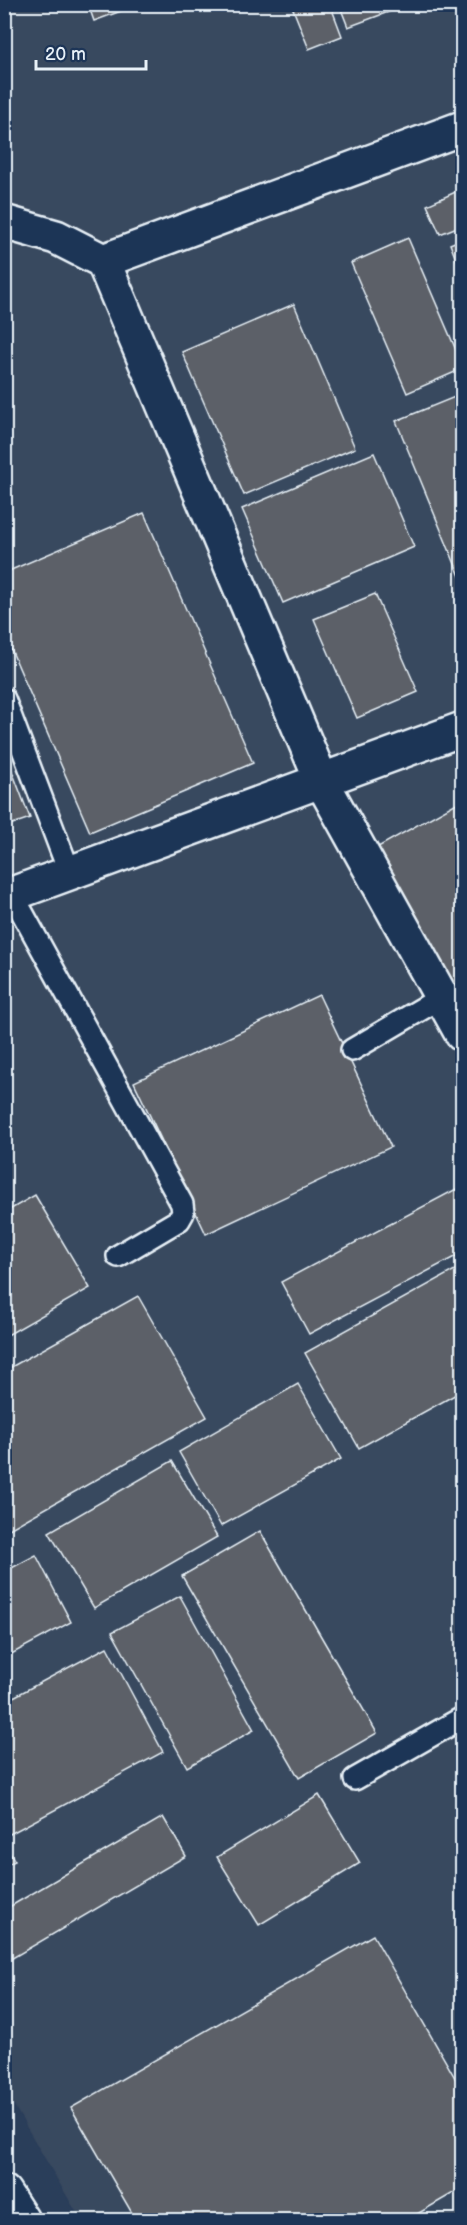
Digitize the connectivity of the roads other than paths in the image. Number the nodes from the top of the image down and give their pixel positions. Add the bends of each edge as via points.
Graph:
1 (462, 128) edge
2 (4, 222) edge
3 (103, 261) junction
4 (4, 699) edge
5 (462, 729) edge
6 (322, 782) junction
7 (70, 874) junction
8 (8, 896) edge
9 (442, 997) junction
10 (462, 1034) edge
11 (352, 1050) dead end
12 (118, 1256) dead end
13 (462, 1718) edge
14 (355, 1779) dead end
15 (4, 2192) edge
16 (22, 2220) edge

1 - 3 street
2 - 3 street via 56,237
3 - 6 street
4 - 7 lane
5 - 6 street
6 - 7 street
6 - 9 street
7 - 8 street
8 - 12 lane via 182,1204 179,1220
9 - 10 street
9 - 11 lane
13 - 14 lane
15 - 16 street

